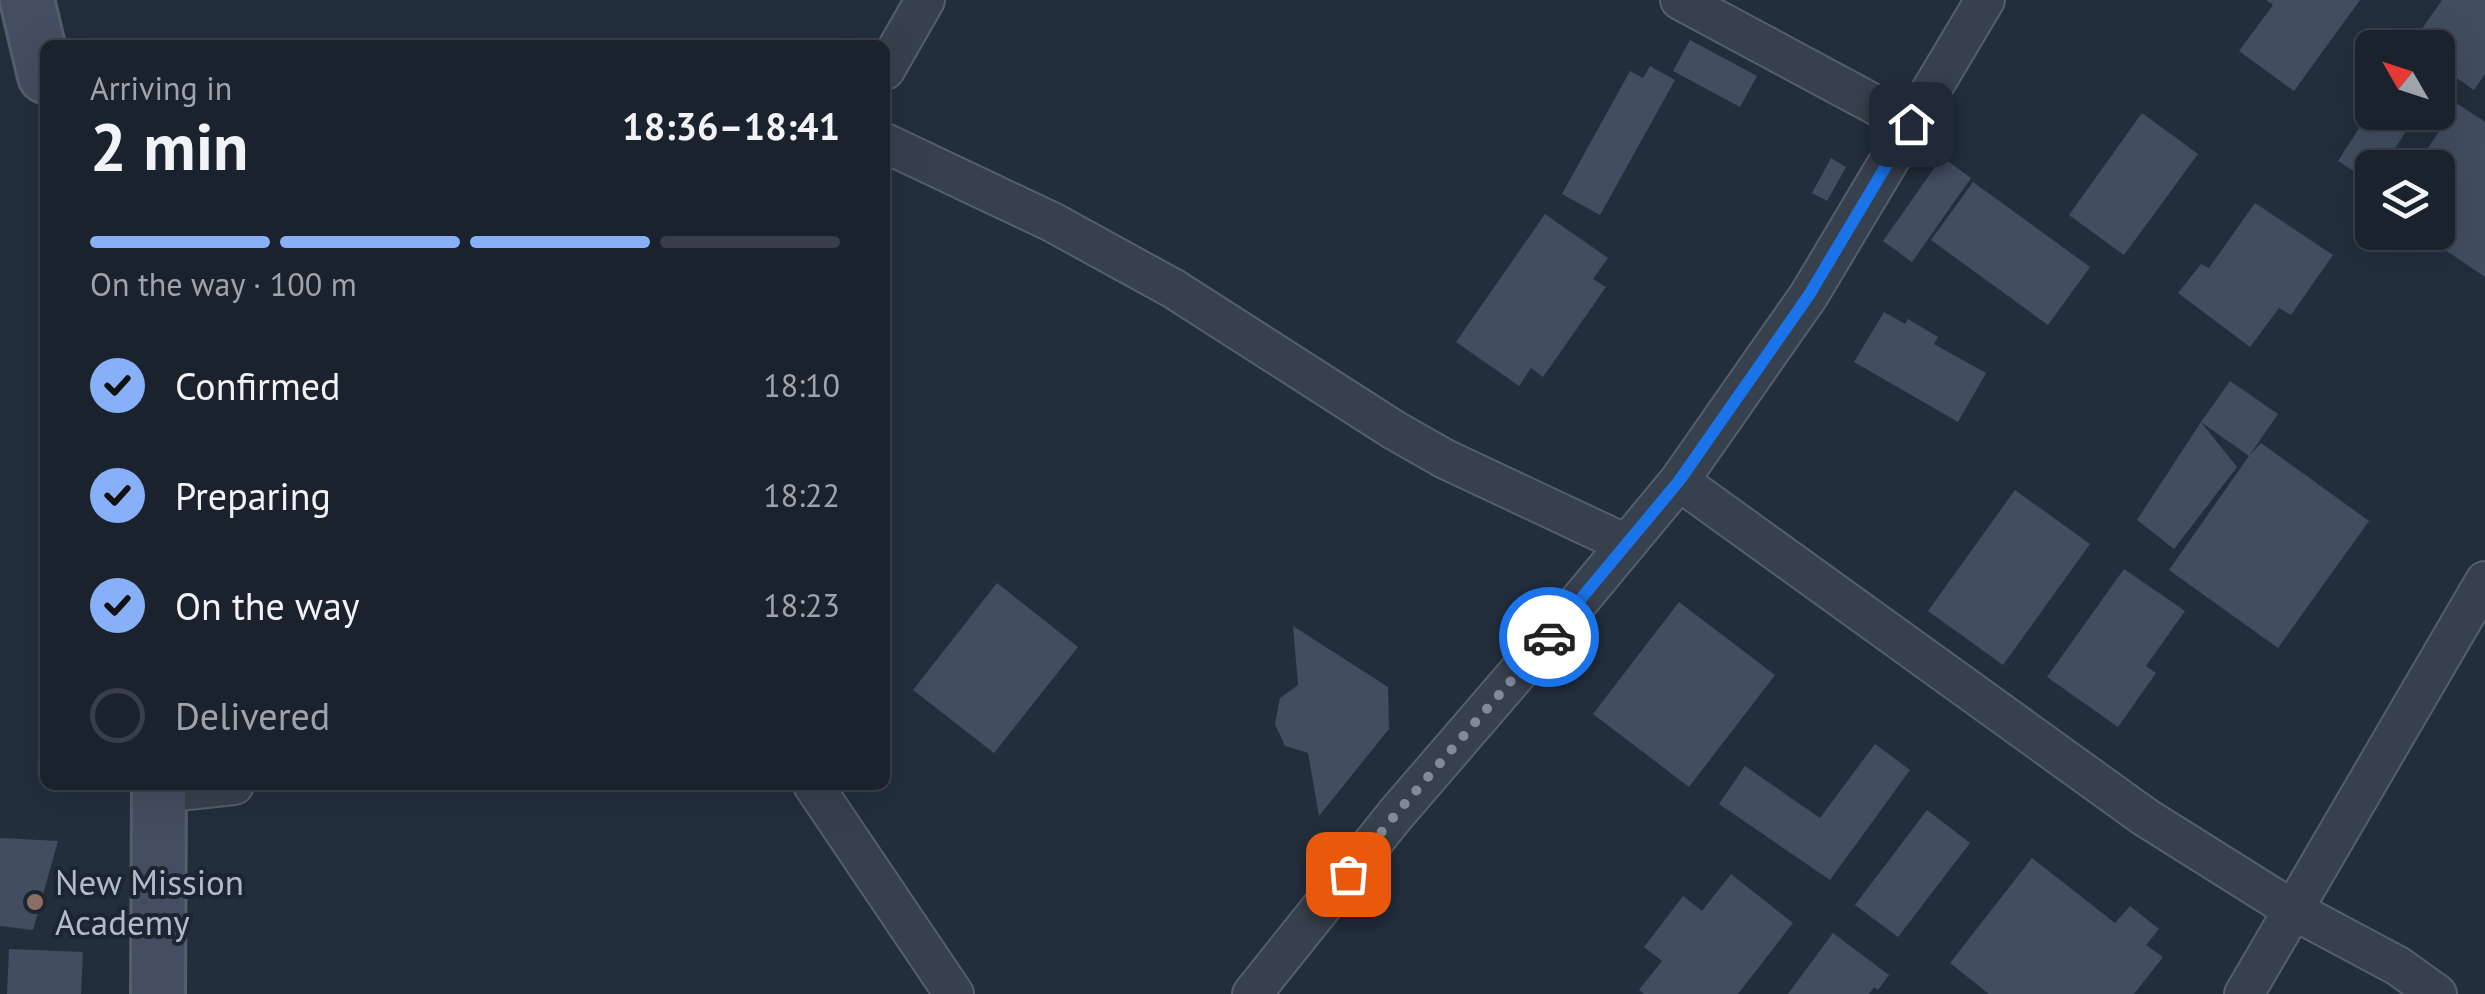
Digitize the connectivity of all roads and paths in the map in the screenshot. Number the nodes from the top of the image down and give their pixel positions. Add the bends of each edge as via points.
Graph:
1 (27, 0) edge
2 (925, 0) edge
3 (1680, 0) edge
4 (1985, 0) edge
5 (40, 55) edge
6 (890, 61) edge
7 (1911, 124) junction
8 (890, 145) edge
9 (1679, 481) junction
10 (1626, 544) junction
11 (2485, 581) edge
12 (159, 790) edge
13 (816, 790) edge
14 (2293, 910) junction
15 (158, 994) edge
16 (954, 994) edge
17 (1252, 994) edge
18 (2244, 994) edge
19 (2437, 994) edge

1 - 5 street
2 - 6 street
3 - 7 street
4 - 7 street
7 - 9 street via 1809,295
8 - 10 street via 1157,279 1445,459
9 - 10 street
9 - 14 street via 2145,817
10 - 17 street
11 - 14 street
12 - 15 street
13 - 16 street
14 - 18 street
14 - 19 street

